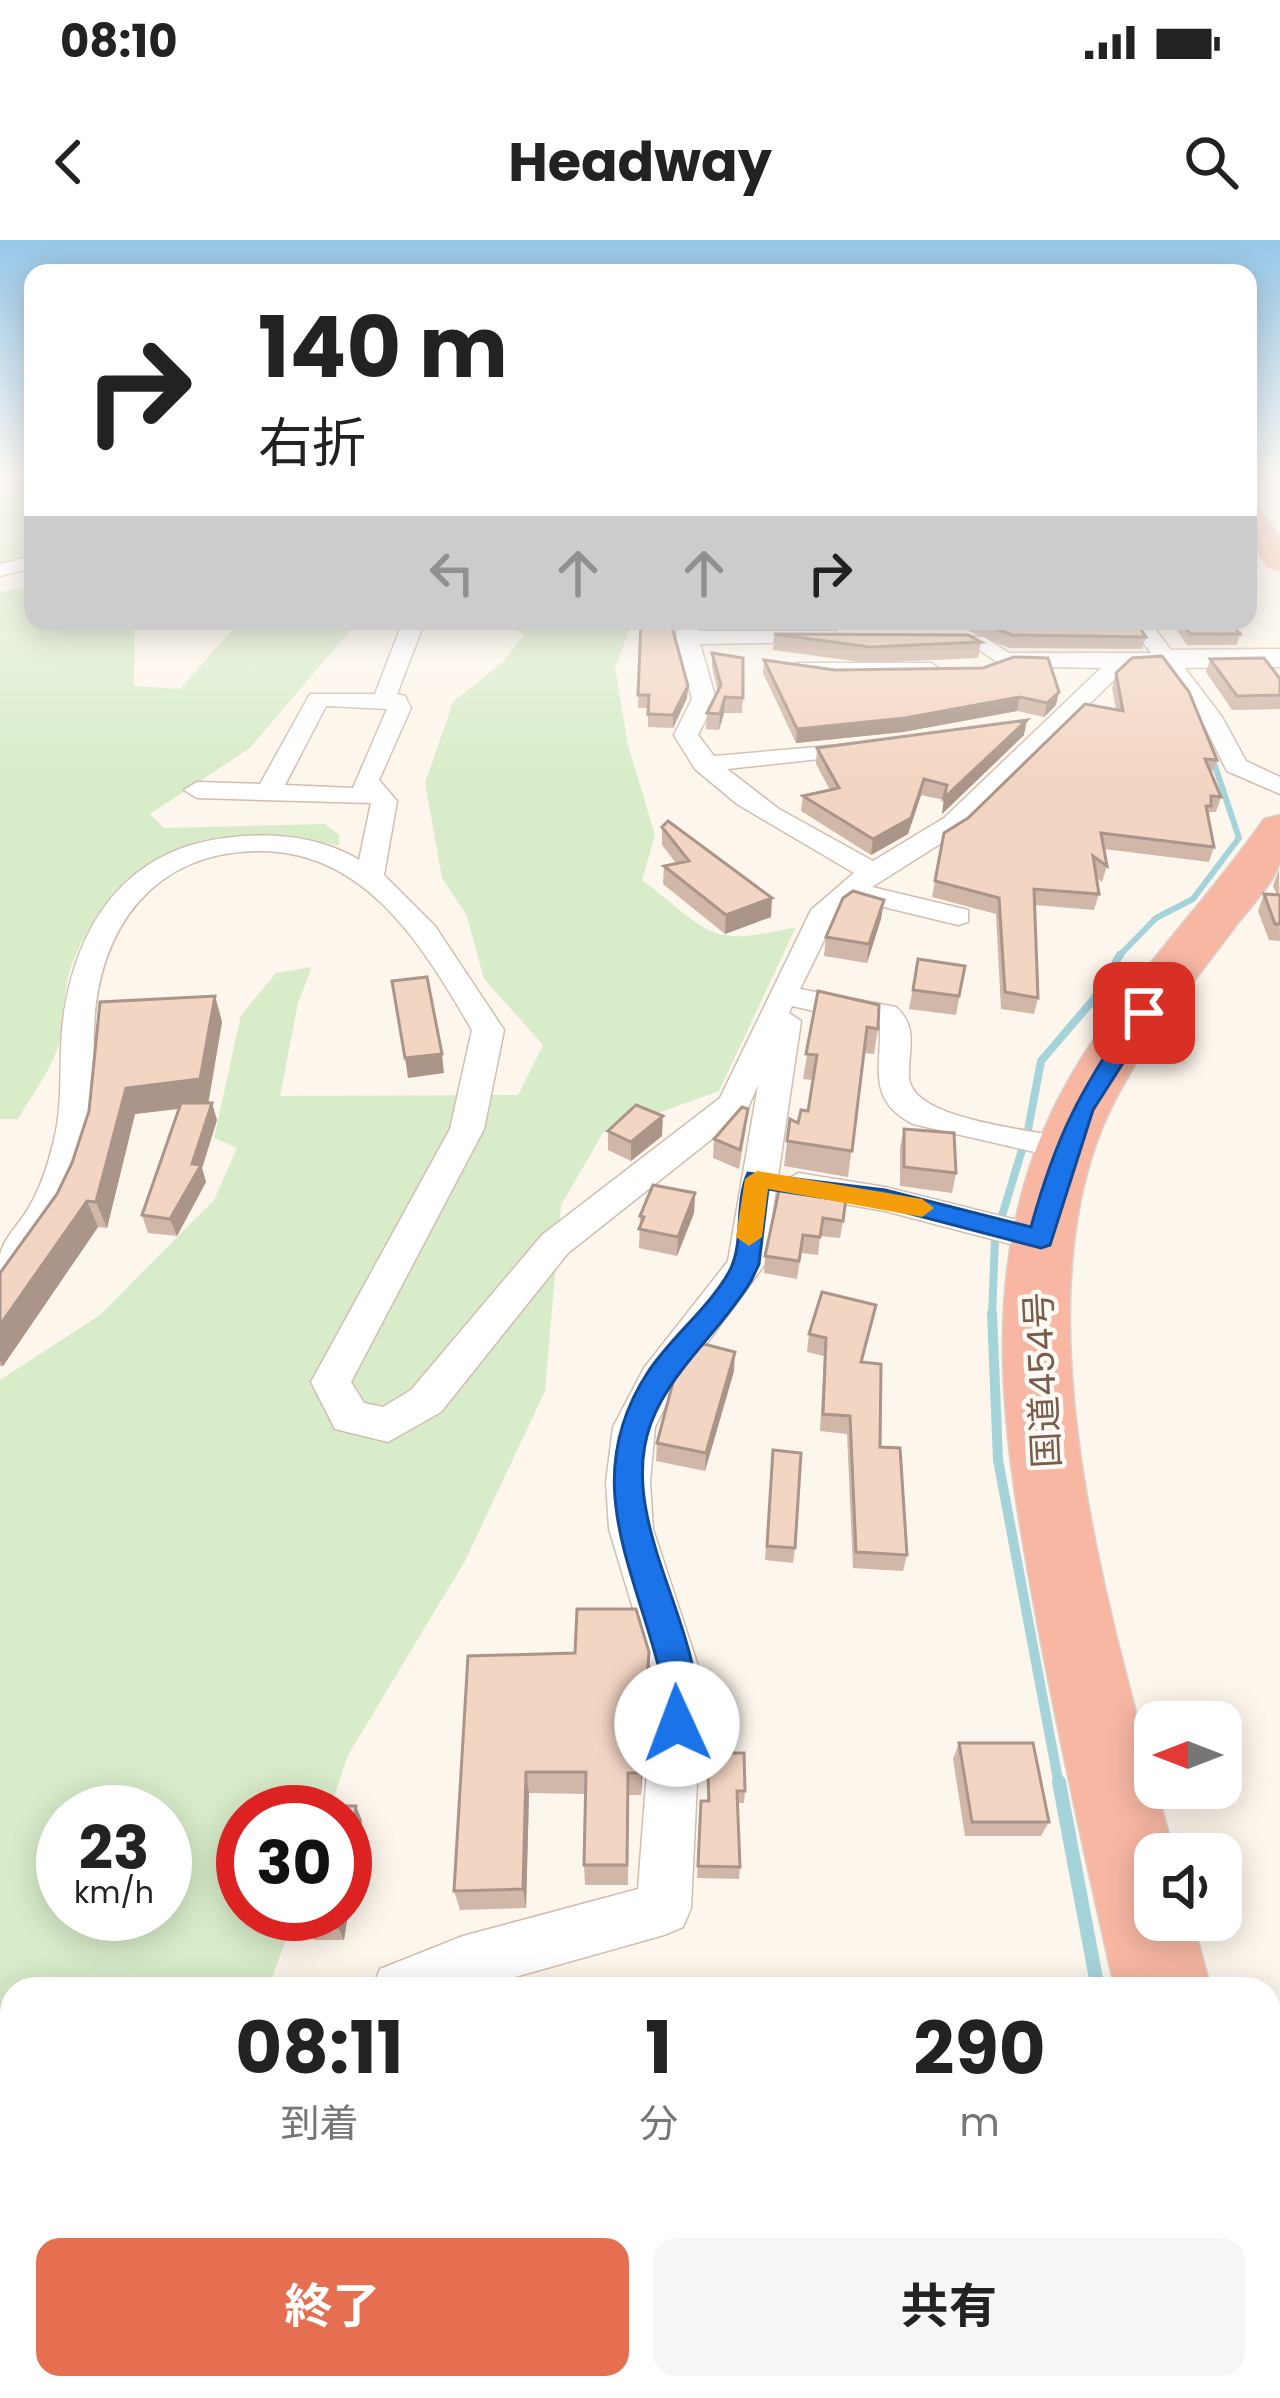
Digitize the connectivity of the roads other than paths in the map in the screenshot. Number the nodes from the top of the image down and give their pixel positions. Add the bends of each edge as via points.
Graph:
1 (411, 630) edge
2 (1144, 630) edge
3 (845, 638) edge
4 (690, 640) edge
5 (901, 642) edge
6 (1003, 658) junction
7 (1280, 658) edge
8 (1163, 659) junction
9 (1120, 662) junction
10 (397, 701) junction
11 (1018, 722) edge
12 (1053, 731) junction
13 (881, 745) edge
14 (704, 764) junction
15 (1235, 766) junction
16 (1280, 786) edge
17 (196, 790) dead end
18 (269, 792) junction
19 (376, 796) junction
20 (1264, 817) edge
21 (370, 876) junction
22 (861, 881) junction
23 (958, 916) dead end
24 (787, 991) junction
25 (1065, 1148) junction
26 (757, 1179) junction
27 (1041, 1239) junction
28 (0, 1279) edge
29 (425, 1977) edge
30 (1160, 1977) edge

1 - 10 street via 385,696
2 - 8 street
3 - 4 street
4 - 6 street via 834,672 970,670
4 - 14 street via 704,699 686,736
5 - 6 street via 984,643
6 - 9 street
7 - 8 street
8 - 9 street
8 - 15 street via 1214,722
9 - 12 street
10 - 18 street via 318,699
10 - 19 street via 366,780
11 - 12 street
12 - 22 street via 953,824
13 - 14 street
14 - 22 street
15 - 16 street
15 - 20 street
17 - 18 street
18 - 19 street
19 - 21 street via 384,801
20 - 25 highway, 国道454号
21 - 24 street via 425,927 488,1030 478,1096 455,1151 331,1382 350,1417 388,1425 426,1401 555,1244 734,1105
21 - 28 street via 301,848 218,846 170,859 132,893 93,954 78,1027 80,1088 61,1177
22 - 23 street
22 - 24 street via 825,910
24 - 25 street via 895,1023 892,1082 898,1100 923,1117
24 - 26 street
25 - 27 highway, 国道454号
26 - 27 street via 885,1198
26 - 29 street via 738,1281 658,1379 634,1427 631,1529 678,1678 664,1908
27 - 30 highway, 国道454号 via 1034,1364 1042,1452

